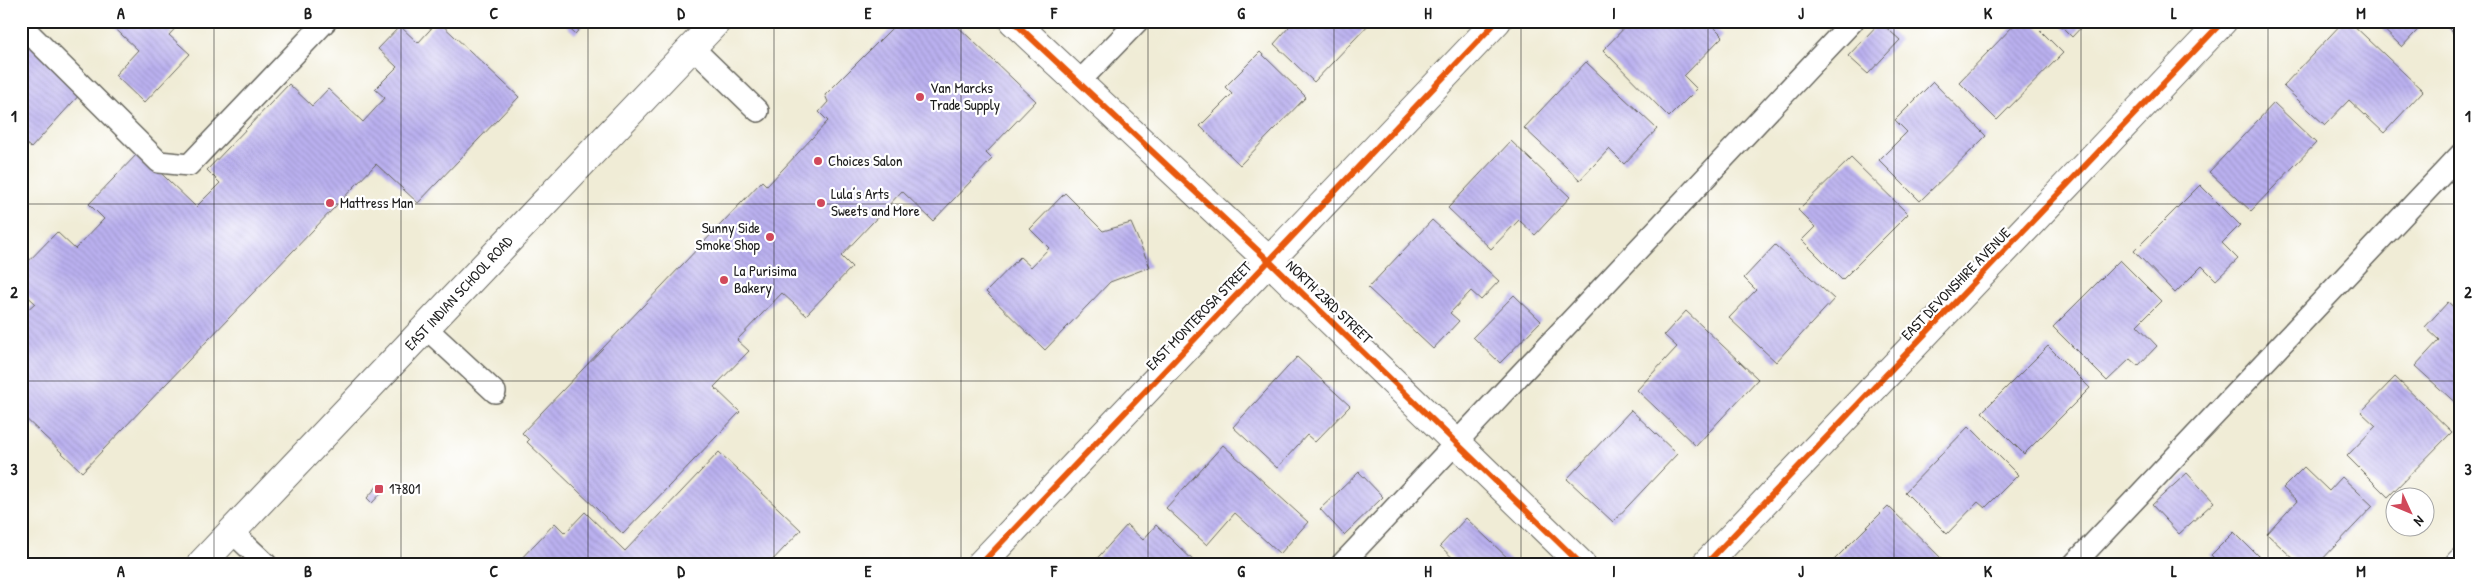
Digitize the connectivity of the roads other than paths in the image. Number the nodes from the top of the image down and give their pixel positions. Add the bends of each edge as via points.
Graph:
1 (326, 21) edge
2 (717, 21) edge
3 (1013, 21) edge
4 (1138, 21) edge
5 (1497, 21) edge
6 (1854, 21) edge
7 (2223, 21) edge
8 (21, 25) edge
9 (692, 47) junction
10 (1078, 83) junction
11 (758, 111) dead end
12 (2461, 154) edge
13 (1269, 261) junction
14 (426, 328) junction
15 (495, 392) dead end
16 (1457, 443) junction
17 (232, 532) junction
18 (201, 564) edge
19 (266, 564) edge
20 (981, 564) edge
21 (1342, 564) edge
22 (1581, 564) edge
23 (1706, 564) edge
24 (2074, 564) edge

1 - 8 lane via 188,165 158,162
2 - 9 street, EAST INDIAN SCHOOL ROAD
3 - 10 street, NORTH 23RD STREET
4 - 10 lane
5 - 13 street, EAST MONTEROSA STREET
6 - 16 lane
7 - 23 street, EAST DEVONSHIRE AVENUE
9 - 11 lane
9 - 14 street, EAST INDIAN SCHOOL ROAD
10 - 13 street, NORTH 23RD STREET
12 - 24 lane
13 - 16 street, NORTH 23RD STREET
13 - 20 street, EAST MONTEROSA STREET
14 - 15 lane
14 - 17 street, EAST INDIAN SCHOOL ROAD
16 - 21 lane
16 - 22 street, NORTH 23RD STREET
17 - 18 street, EAST INDIAN SCHOOL ROAD
17 - 19 lane

